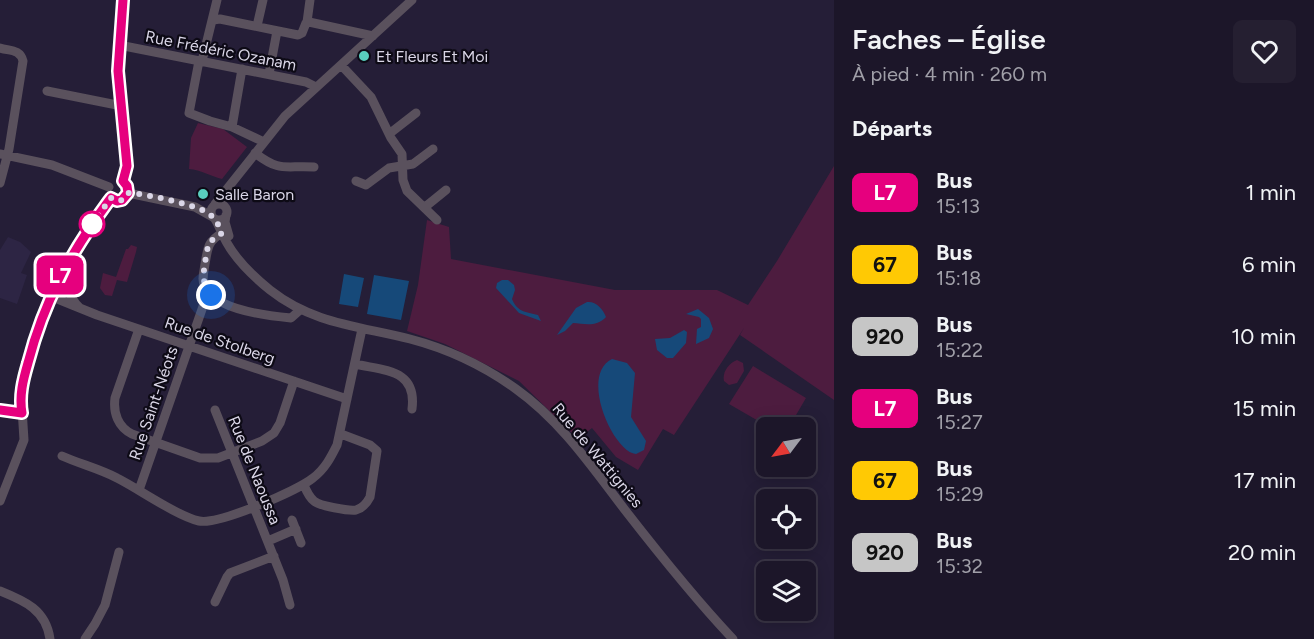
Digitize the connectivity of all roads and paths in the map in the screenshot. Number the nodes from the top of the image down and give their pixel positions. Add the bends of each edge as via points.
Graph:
1 (123, 0) edge
2 (217, 0) edge
3 (263, 0) edge
4 (310, 0) edge
5 (412, 0) edge
6 (213, 20) junction
7 (307, 22) junction
8 (257, 26) junction
9 (277, 31) junction
10 (373, 36) junction
11 (119, 45) junction
12 (0, 48) edge
13 (200, 61) junction
14 (340, 65) junction
15 (242, 69) junction
16 (269, 74) junction
17 (316, 87) junction
18 (47, 91) dead end
19 (122, 106) junction
20 (416, 113) dead end
21 (232, 127) junction
22 (389, 134) junction
23 (264, 142) junction
24 (432, 148) dead end
25 (255, 153) junction
26 (4, 155) edge
27 (404, 165) junction
28 (314, 167) dead end
29 (123, 181) junction
30 (356, 181) dead end
31 (0, 183) edge
32 (231, 185) junction
33 (109, 187) junction
34 (446, 190) dead end
35 (128, 193) junction
36 (111, 198) junction
37 (425, 207) junction
38 (214, 211) junction
39 (227, 212) junction
40 (437, 220) dead end
41 (222, 233) junction
42 (244, 265) junction
43 (60, 274) junction
44 (208, 292) junction
45 (50, 296) junction
46 (83, 310) junction
47 (300, 310) junction
48 (139, 329) junction
49 (362, 329) junction
50 (189, 346) junction
51 (355, 364) junction
52 (294, 381) junction
53 (347, 399) junction
54 (0, 410) edge
55 (215, 410) dead end
56 (412, 410) dead end
57 (22, 413) junction
58 (341, 434) junction
59 (156, 443) junction
60 (233, 453) junction
61 (62, 456) dead end
62 (304, 485) junction
63 (138, 490) junction
64 (0, 501) edge
65 (254, 506) junction
66 (267, 541) junction
67 (301, 543) dead end
68 (119, 552) dead end
69 (274, 556) junction
70 (0, 591) edge
71 (215, 602) dead end
72 (290, 605) dead end
73 (50, 639) edge
74 (85, 639) edge
75 (733, 639) edge

1 - 11 street
2 - 6 street
3 - 8 street
4 - 7 street
5 - 10 street
6 - 8 street
6 - 13 street
7 - 9 street via 298,35
7 - 10 street
8 - 9 street
9 - 16 street
10 - 14 street
11 - 13 street, Rue Frédéric Ozanam
11 - 19 street
12 - 26 street via 17,52 23,61
13 - 15 street, Rue Frédéric Ozanam
13 - 21 street via 189,113
14 - 17 street
14 - 22 street via 371,97
15 - 16 street, Rue Frédéric Ozanam
15 - 21 street
16 - 17 street, Rue Frédéric Ozanam
17 - 23 street
18 - 19 street
19 - 29 street via 127,166
20 - 22 street
21 - 23 street
22 - 27 street
23 - 25 street
24 - 27 street via 413,164
25 - 28 street via 282,168
25 - 32 street
26 - 31 street
26 - 33 street via 63,168
27 - 30 street via 387,169 366,185
27 - 37 street via 405,188
29 - 33 street via 114,181
29 - 35 street
32 - 38 street
32 - 39 street via 226,197
33 - 36 street
34 - 37 street
35 - 36 street via 122,200
35 - 38 street
36 - 43 street
37 - 40 street
38 - 39 street via 223,204
38 - 39 street via 222,220
38 - 41 street, Rue de Wattignies
39 - 42 street, Rue de Wattignies via 229,235
41 - 42 street, Rue de Wattignies
41 - 44 street via 208,245 203,280
42 - 47 street, Rue de Wattignies via 267,288
43 - 45 street
43 - 46 street via 74,302
44 - 47 street via 246,311 291,318
44 - 50 street, Rue Saint-Néots
45 - 46 street, Rue de Stolberg
45 - 57 street via 22,387
46 - 48 street, Rue de Stolberg
47 - 49 street, Rue de Wattignies
48 - 50 street, Rue de Stolberg
48 - 59 street via 115,398 115,412 125,430
49 - 51 street
49 - 75 street, Rue de Wattignies via 417,341 462,358 531,400 574,444 678,578
50 - 52 street, Rue de Stolberg
50 - 59 street, Rue Saint-Néots
51 - 53 street
51 - 56 street via 405,378 412,391
52 - 53 street, Rue de Stolberg
52 - 60 street via 274,433
53 - 58 street
54 - 57 street
55 - 60 street, Rue de Naoussa
57 - 64 street via 24,440
58 - 62 street via 327,464
58 - 62 street via 377,451 367,503 353,510 320,504 313,501
59 - 60 street via 204,459
59 - 63 street, Rue Saint-Néots
60 - 65 street, Rue de Naoussa
61 - 63 street
62 - 65 street
63 - 65 street via 201,521 219,520
65 - 66 street, Rue de Naoussa
66 - 67 street, Rue de Naoussa via 294,525
66 - 69 street, Rue de Naoussa
68 - 74 street via 108,598
69 - 71 street via 230,573
69 - 72 street, Rue de Naoussa
70 - 73 street via 37,610

